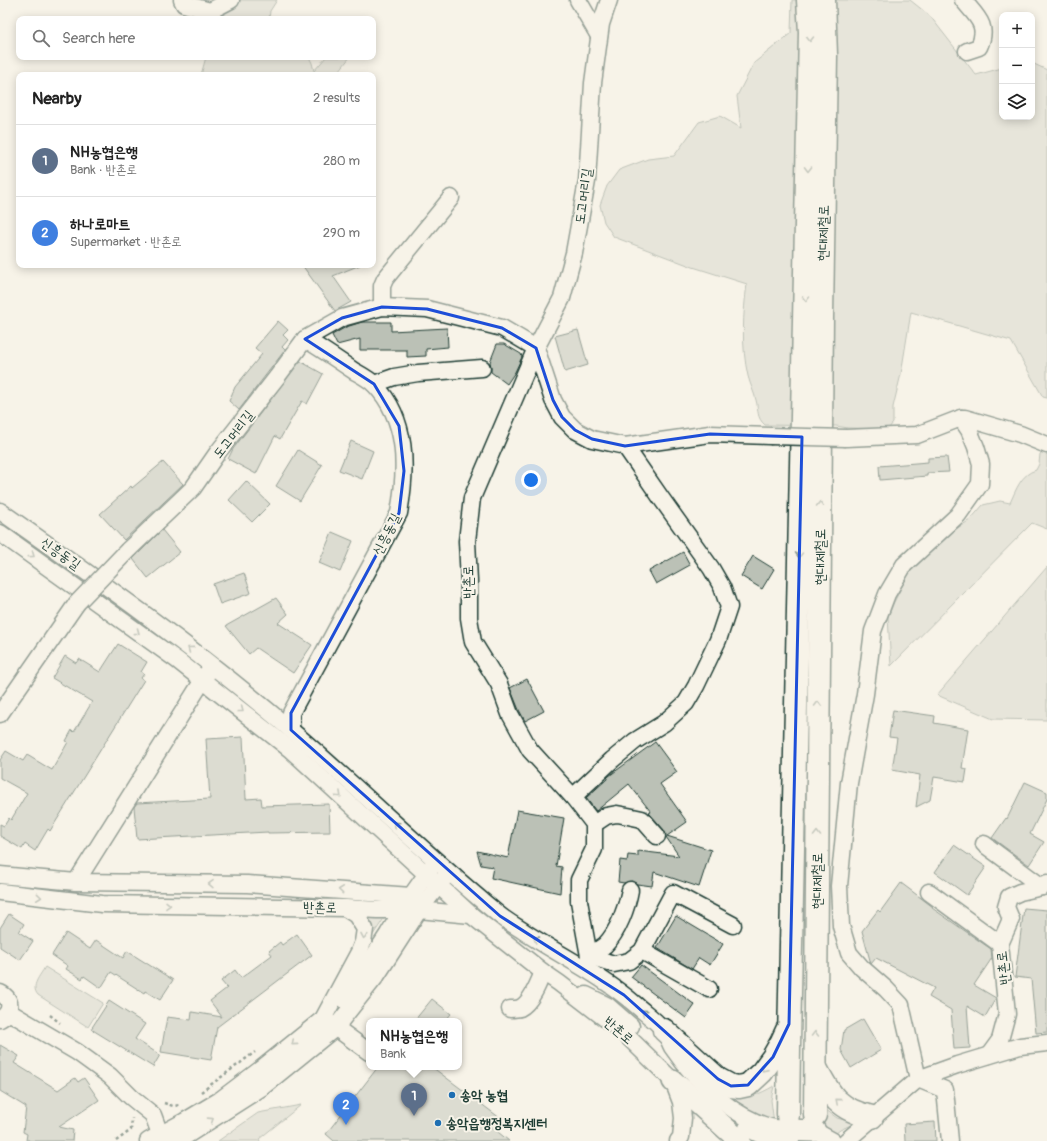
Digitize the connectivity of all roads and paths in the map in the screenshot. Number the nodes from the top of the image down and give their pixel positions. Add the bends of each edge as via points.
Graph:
1 (182, 0) edge
2 (231, 0) edge
3 (578, 0) edge
4 (610, 0) edge
5 (808, 0) edge
6 (824, 0) edge
7 (963, 0) edge
8 (599, 36) junction
9 (967, 51) dead end
10 (451, 198) dead end
11 (382, 307) junction
12 (305, 338) junction
13 (536, 348) junction
14 (482, 368) dead end
15 (374, 384) junction
16 (961, 418) junction
17 (1047, 445) edge
18 (625, 446) junction
19 (0, 511) edge
20 (0, 533) edge
21 (212, 666) junction
22 (203, 680) junction
23 (0, 714) edge
24 (291, 730) junction
25 (573, 797) junction
26 (594, 824) junction
27 (657, 836) dead end
28 (984, 844) dead end
29 (429, 862) junction
30 (449, 873) junction
31 (0, 875) edge
32 (76, 882) junction
33 (438, 885) junction
34 (1044, 885) edge
35 (630, 890) dead end
36 (0, 892) edge
37 (929, 892) dead end
38 (411, 896) junction
39 (345, 908) junction
40 (402, 910) junction
41 (419, 910) junction
42 (471, 915) junction
43 (733, 925) dead end
44 (1000, 944) junction
45 (642, 951) junction
46 (589, 956) junction
47 (543, 972) junction
48 (559, 983) junction
49 (709, 989) dead end
50 (0, 993) edge
51 (510, 1010) dead end
52 (4, 1015) edge
53 (50, 1015) dead end
54 (323, 1019) junction
55 (789, 1024) junction
56 (63, 1025) dead end
57 (335, 1028) junction
58 (664, 1030) junction
59 (1047, 1043) edge
60 (260, 1048) dead end
61 (366, 1050) edge
62 (989, 1055) junction
63 (815, 1066) junction
64 (918, 1079) junction
65 (673, 1081) junction
66 (197, 1095) dead end
67 (159, 1101) dead end
68 (184, 1104) dead end
69 (131, 1115) dead end
70 (872, 1117) junction
71 (815, 1129) edge
72 (784, 1131) edge
73 (158, 1139) edge
74 (116, 1141) edge
75 (178, 1141) edge
76 (678, 1141) edge
77 (740, 1141) edge
78 (833, 1141) edge
79 (846, 1141) edge
80 (950, 1141) edge

1 - 2 street via 184,4 210,11
3 - 8 street
4 - 8 street, 도고머리길
5 -> 55 highway, 현대제철로 via 810,32 806,306
63 -> 6 highway, 현대제철로 via 826,55
7 - 9 street via 983,27 984,37 979,47
8 - 13 street, 도고머리길 via 593,83 587,181 574,253 562,298
10 - 11 street via 385,279 382,286
11 - 12 street, 도고머리길 via 342,318
11 - 13 street, 도고머리길 via 427,309 502,328
12 - 15 street, 신흥동길
12 - 23 street, 도고머리길, bridge via 192,488 77,603
13 - 18 street via 553,400 562,417 575,430 592,439
13 - 25 street, 반촌로 via 472,498 467,541 469,618 473,642 499,684 522,738
14 - 15 street via 418,373
15 - 24 street, 신흥동길 via 399,426 404,471 399,513 291,713
16 - 17 street via 1020,434
16 - 18 street, bridge via 917,435 846,438 710,434
16 - 64 street via 969,430 981,464 980,484 958,515 904,565 888,594 873,631 850,784 839,886 841,926 849,953 901,1005
18 - 25 street via 711,568 722,587 729,607 718,640 686,702 664,723 634,741
21 -> 19 street, 신흥동길 via 113,590
20 -> 22 street
21 - 22 street
21 - 24 street, 신흥동길
22 -> 29 street
22 - 32 street
29 -> 24 street, 신흥동길
25 - 26 street, 반촌로
26 - 27 street via 606,816 628,816 642,819
26 - 46 street via 594,849 579,880 579,901
28 - 34 street
29 - 30 street
29 - 33 street, 반촌로
29 - 38 street
30 - 33 street
58 -> 30 street via 624,995 500,916
31 - 32 street, 반촌로
38 -> 32 street, 반촌로 via 247,884
33 - 41 street
33 - 42 street, 반촌로
34 - 44 street, 반촌로 via 1009,897 1006,907 1012,919
35 - 46 street via 613,935 604,946
36 -> 39 street, 반촌로 via 102,904
37 - 44 street
38 - 40 street
39 - 40 street
39 -> 54 street, 반촌로 via 356,915 365,930 363,942
40 - 41 street
40 - 54 street via 344,1001
41 - 42 street
41 - 57 street via 377,975
42 - 47 street, 반촌로
43 - 45 street via 673,893
44 - 62 street, 반촌로 via 1008,1014 1000,1040
45 - 46 street via 629,961 614,964
45 - 49 street
47 - 48 street, 반촌로
47 - 51 street via 527,1002 520,1008
48 - 65 street, 반촌로 via 624,1033
48 - 72 street via 608,1006 724,1116
50 - 52 street via 10,1003
52 - 73 street via 77,1052 110,1076 153,1115
53 - 56 path
54 - 57 street
54 -> 73 street, 반촌로 via 220,1100
55 -> 58 highway via 782,1043 762,1072 748,1085 740,1087 718,1080
55 - 72 highway, 현대제철로
57 - 61 street
75 -> 57 street via 262,1088
58 - 72 street via 684,1062 718,1099 758,1124
59 - 62 street via 1020,1046
60 - 66 path
62 - 64 street
70 -> 63 highway via 858,1114 836,1101
63 - 71 highway, 현대제철로
64 - 70 street
64 - 80 street via 945,1090
65 - 76 street via 682,1102 683,1118 681,1137
65 - 77 main road
67 - 68 path via 173,1106
69 - 74 path via 131,1130
70 - 79 street
71 - 72 main road
71 - 78 street

